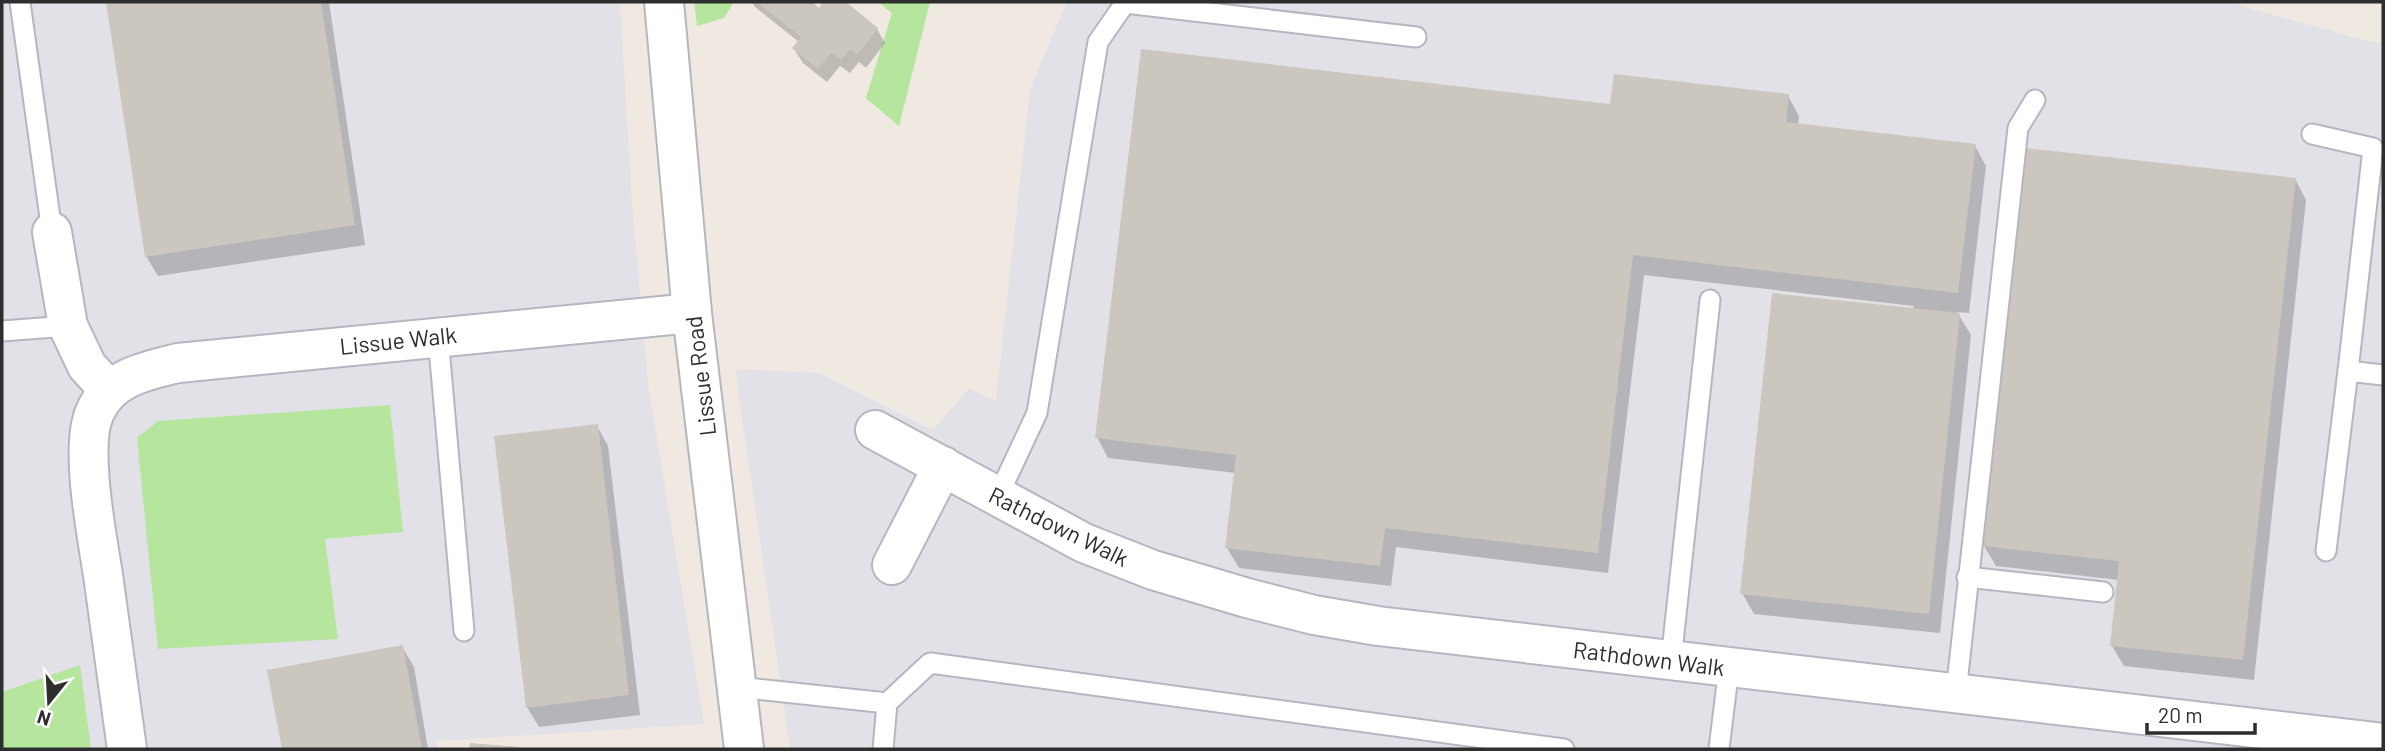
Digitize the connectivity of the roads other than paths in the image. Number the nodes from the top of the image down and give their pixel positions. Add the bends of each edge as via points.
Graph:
1 (20, 2) edge
2 (664, 2) edge
3 (1416, 37) dead end
4 (2035, 100) dead end
5 (2312, 134) dead end
6 (52, 232) joint
7 (1710, 300) dead end
8 (692, 313) junction
9 (68, 326) junction
10 (2, 331) edge
11 (438, 336) junction
12 (2348, 371) junction
13 (2383, 375) edge
14 (109, 390) junction
15 (875, 430) dead end
16 (943, 466) junction
17 (998, 496) junction
18 (2326, 551) dead end
19 (892, 565) dead end
20 (1968, 577) junction
21 (2103, 592) dead end
22 (464, 631) dead end
23 (1671, 661) junction
24 (1729, 667) junction
25 (737, 687) junction
26 (1956, 693) junction
27 (887, 703) junction
28 (2383, 743) edge
29 (127, 749) edge
30 (744, 749) edge
31 (883, 749) edge
32 (1564, 749) edge
33 (1719, 749) edge

1 - 6 lane
2 - 8 street, Lissue Road
3 - 17 lane via 1125,3 1098,42 1037,413
4 - 20 lane via 2018,128
5 - 12 lane via 2373,148
6 - 9 street
7 - 23 lane
8 - 11 street, Lissue Walk
8 - 25 street, Lissue Road
9 - 10 lane
9 - 14 street via 88,366
11 - 14 street, Lissue Walk via 178,363 135,373
11 - 22 lane
12 - 13 lane
12 - 18 lane
14 - 29 street via 94,412 89,438 90,485
15 - 16 street, Rathdown Walk
16 - 17 street, Rathdown Walk
16 - 19 street
17 - 23 street, Rathdown Walk via 1084,543 1153,570 1314,615
20 - 21 lane
20 - 26 lane
23 - 24 street, Rathdown Walk
24 - 26 street, Rathdown Walk
24 - 33 lane
25 - 27 lane
25 - 30 street, Lissue Road
26 - 28 street, Rathdown Walk
27 - 31 lane
27 - 32 lane via 930,663

